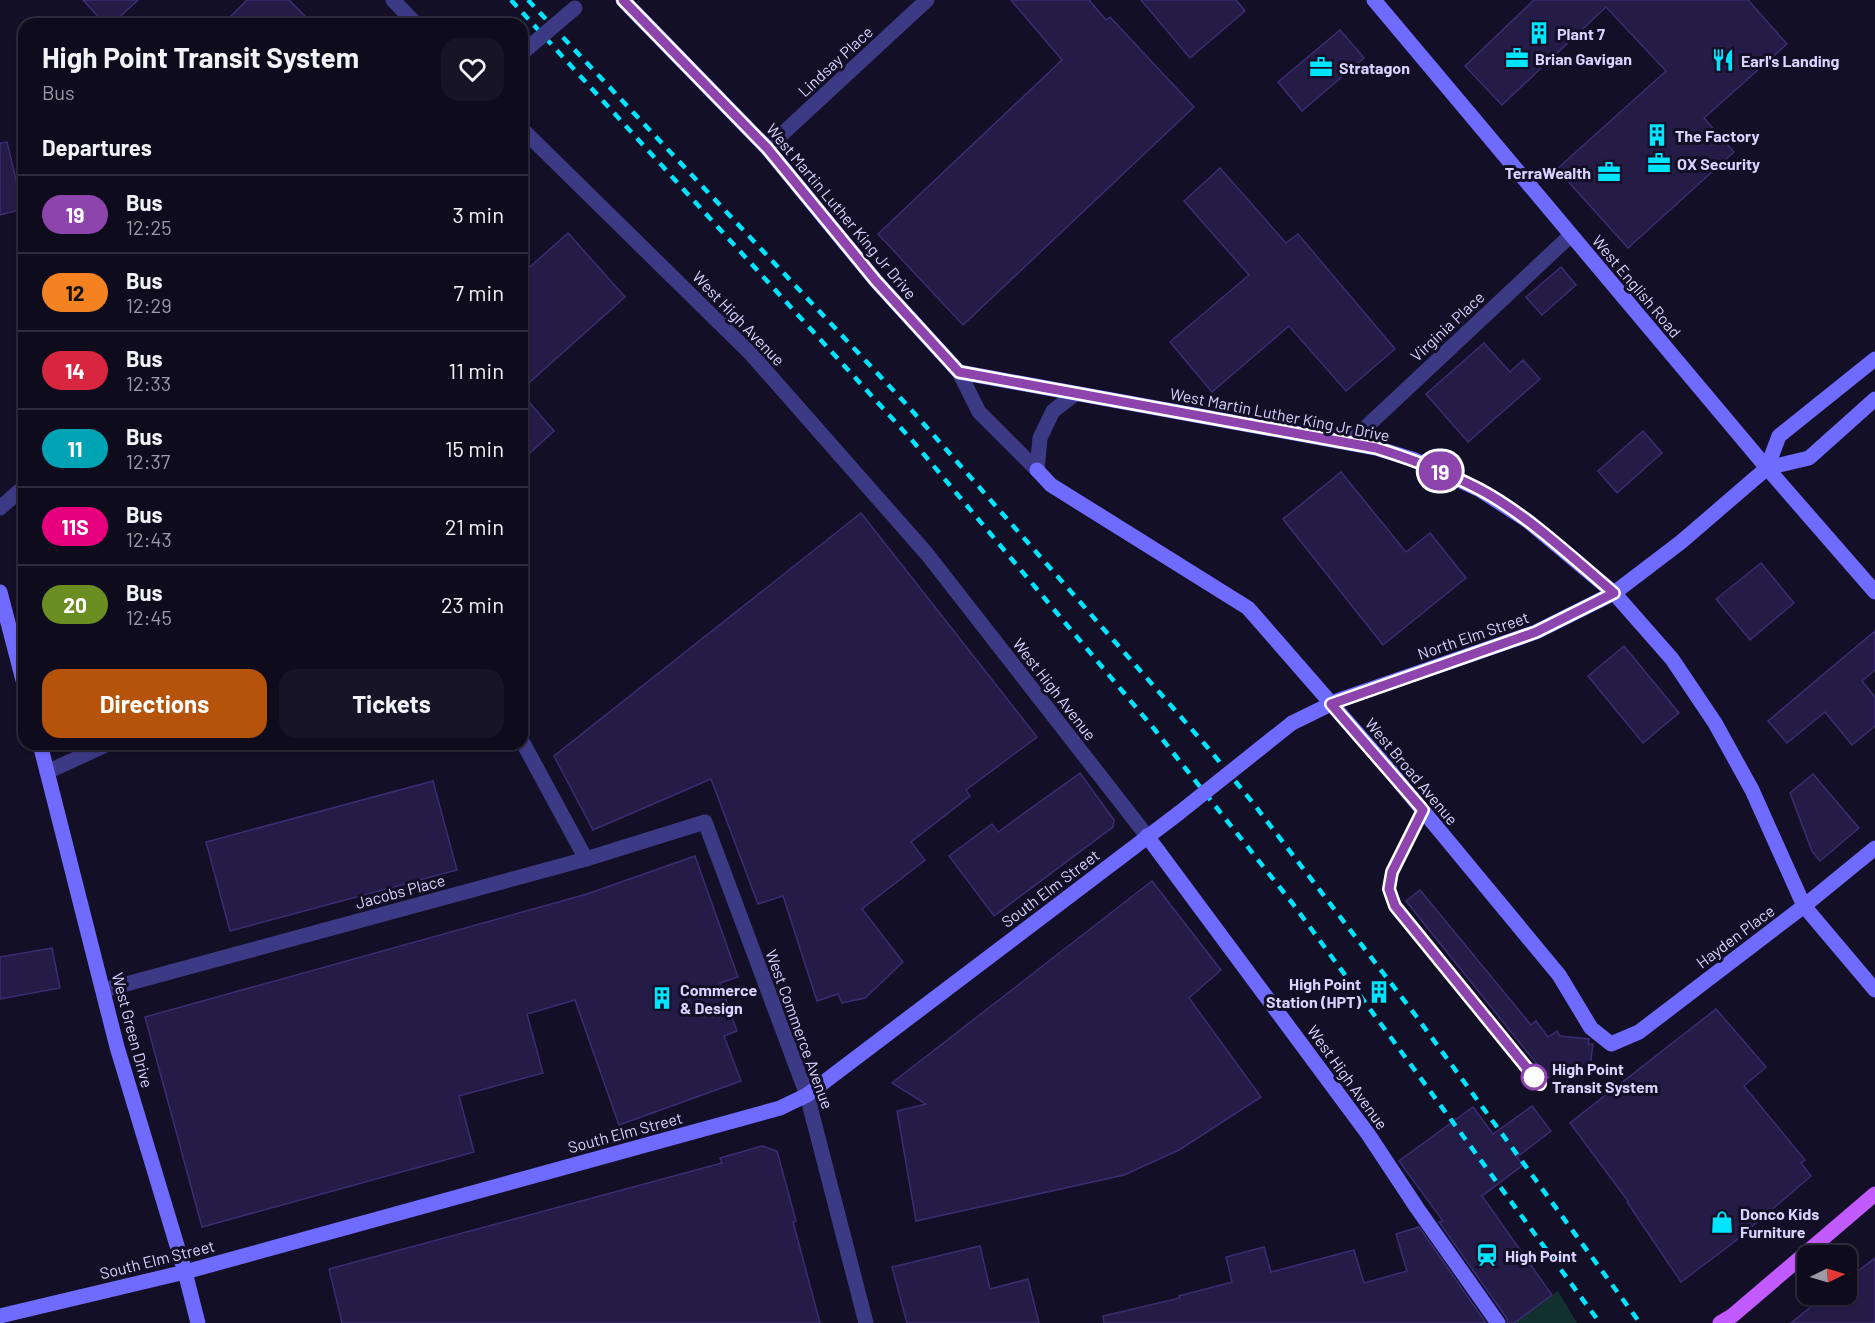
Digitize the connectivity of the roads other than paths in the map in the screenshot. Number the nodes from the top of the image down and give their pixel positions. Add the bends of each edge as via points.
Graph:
1 (393, 0) edge
2 (623, 0) edge
3 (927, 0) edge
4 (1374, 0) edge
5 (579, 4) edge
6 (410, 18) edge
7 (528, 48) edge
8 (528, 135) edge
9 (767, 148) junction
10 (1571, 235) junction
11 (1875, 359) edge
12 (959, 372) junction
13 (1075, 394) junction
14 (1875, 399) edge
15 (1349, 443) junction
16 (1767, 468) junction
17 (1037, 470) junction
18 (18, 492) edge
19 (0, 508) edge
20 (0, 592) edge
21 (1875, 592) edge
22 (1614, 593) junction
23 (18, 661) edge
24 (1331, 704) junction
25 (42, 750) edge
26 (95, 750) edge
27 (527, 750) edge
28 (47, 772) junction
29 (1179, 813) joint
30 (705, 822) joint
31 (1147, 836) junction
32 (1875, 848) edge
33 (586, 859) junction
34 (1804, 906) junction
35 (104, 990) junction
36 (1875, 990) edge
37 (1611, 1044) joint
38 (807, 1095) junction
39 (1875, 1194) edge
40 (185, 1272) junction
41 (0, 1316) edge
42 (198, 1323) edge
43 (866, 1323) edge
44 (1498, 1323) edge
45 (1720, 1323) edge

1 - 6 street
2 - 9 street, West Martin Luther King Jr Drive
3 - 9 street, Lindsay Place
4 - 10 street, West English Road
5 - 7 street, bridge
8 - 31 street, West High Avenue via 751,354 927,554
9 - 12 street, West Martin Luther King Jr Drive via 876,281
10 - 15 street, Virginia Place
10 - 16 street, West English Road
11 - 16 street, North Elm Street via 1779,436
12 - 13 street, West Martin Luther King Jr Drive
12 - 17 street, West Broad Avenue via 979,411
13 - 15 street, West Martin Luther King Jr Drive
13 - 17 street via 1053,411 1040,438
14 - 16 street, North Elm Street via 1809,458
15 - 22 street, West Martin Luther King Jr Drive via 1415,460 1480,489 1528,521
16 - 21 street, West English Road
16 - 22 street, North Elm Street
17 - 24 street, West Broad Avenue via 1052,484 1248,608
18 - 19 street
20 - 23 street
22 - 24 street, North Elm Street via 1536,632
22 - 34 street, West Martin Luther King Jr Drive via 1672,659 1715,723 1752,790
24 - 29 street, North Elm Street, bridge via 1292,723
24 - 37 street, West Broad Avenue via 1559,975 1591,1028
25 - 28 street, West Green Drive
26 - 28 street
27 - 33 street
28 - 35 street, West Green Drive
29 - 31 street, South Elm Street
30 - 33 street, Jacobs Place
30 - 38 street, West Commerce Avenue
31 - 38 street, South Elm Street
31 - 44 street, West High Avenue via 1368,1134
32 - 34 street, Hayden Place
33 - 35 street, Jacobs Place
34 - 36 street, West Martin Luther King Jr Drive
34 - 37 street, Hayden Place via 1639,1032
35 - 40 street, West Green Drive via 117,1047
38 - 40 street, South Elm Street via 780,1108
38 - 43 street, West Commerce Avenue
39 - 45 main road
40 - 41 street, South Elm Street
40 - 42 street, West Green Drive

